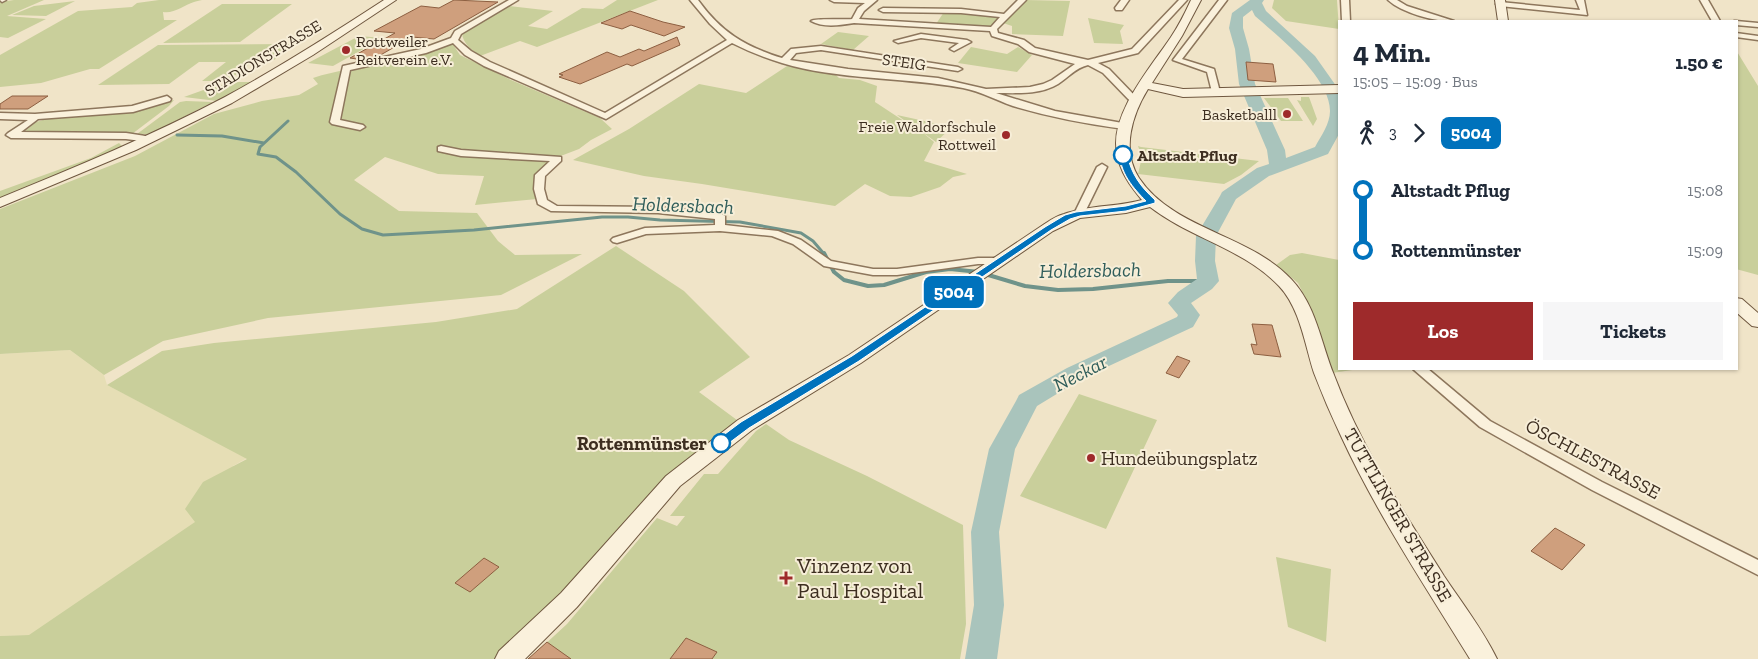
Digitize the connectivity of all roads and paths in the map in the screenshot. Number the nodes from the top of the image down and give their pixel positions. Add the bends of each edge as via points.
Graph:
1 (391, 0) edge
2 (514, 0) edge
3 (694, 0) edge
4 (834, 0) edge
5 (1022, 0) edge
6 (1125, 0) edge
7 (1183, 0) edge
8 (1196, 0) edge
9 (1223, 0) edge
10 (1345, 0) edge
11 (1392, 0) edge
12 (1580, 0) edge
13 (1704, 0) edge
14 (872, 1) edge
15 (1500, 2) edge
16 (1119, 8) dead end
17 (883, 10) dead end
18 (1007, 16) junction
19 (1346, 20) edge
20 (1446, 20) edge
21 (1504, 20) edge
22 (1716, 20) edge
23 (815, 21) dead end
24 (854, 21) junction
25 (1738, 23) edge
26 (1758, 26) edge
27 (993, 29) junction
28 (1738, 35) edge
29 (1758, 38) edge
30 (454, 40) junction
31 (732, 40) junction
32 (898, 41) dead end
33 (967, 42) junction
34 (954, 49) dead end
35 (783, 61) junction
36 (1092, 63) junction
37 (958, 69) dead end
38 (1146, 85) junction
39 (1338, 89) edge
40 (984, 91) junction
41 (1216, 92) junction
42 (1184, 93) junction
43 (167, 98) dead end
44 (1134, 101) junction
45 (0, 116) edge
46 (35, 116) junction
47 (1125, 126) junction
48 (360, 127) dead end
49 (117, 136) junction
50 (150, 139) junction
51 (134, 147) junction
52 (441, 149) dead end
53 (1102, 167) dead end
54 (1152, 202) junction
55 (0, 203) edge
56 (1079, 214) junction
57 (720, 224) junction
58 (617, 240) dead end
59 (988, 269) junction
60 (1738, 305) edge
61 (1758, 322) edge
62 (1421, 370) edge
63 (1758, 568) edge
64 (508, 659) edge
65 (1484, 659) edge

1 - 50 street, STADIONSTRASSE via 260,83
2 - 30 street via 458,33
3 - 31 street, STEIG
4 - 14 street
5 - 18 street
6 - 16 street
7 - 36 street via 1135,51
8 - 38 street, TUTTLINGER STRASSE via 1190,18
9 - 41 street via 1177,60 1211,71
10 - 19 street
11 - 20 street via 1409,10
12 - 15 street via 1584,13
13 - 22 street
14 - 24 street
15 - 21 street
17 - 18 street via 961,11
18 - 27 street
23 - 24 street
24 - 27 street
25 - 26 street
27 - 33 street
27 - 36 street via 999,36 1020,42 1032,50
28 - 29 street
30 - 31 street via 487,64 606,116
30 - 48 street via 423,51 346,68 335,122
31 - 35 street, STEIG
32 - 33 street via 921,36
33 - 34 street
35 - 37 street via 794,51 821,48
35 - 40 street, STEIG via 968,86
36 - 40 street via 1075,66 1046,86 1030,90
36 - 44 street via 1106,71
38 - 42 street
38 - 44 street, TUTTLINGER STRASSE
39 - 41 street
40 - 47 street, STEIG via 1022,105
41 - 42 street
42 - 44 street via 1158,93
43 - 46 street via 133,109
44 - 47 street, TUTTLINGER STRASSE
45 - 46 street
46 - 49 street via 11,135
47 - 54 street, TUTTLINGER STRASSE via 1123,152 1128,172 1138,189
49 - 50 street
49 - 51 street
50 - 51 street, STADIONSTRASSE
51 - 55 street, STADIONSTRASSE
52 - 57 street via 462,154 558,159 540,175 539,189 542,202 555,209 666,210 720,216
53 - 56 street
54 - 56 street via 1126,209
54 - 65 street, TUTTLINGER STRASSE via 1258,260 1288,285 1362,460
56 - 59 street via 1048,228
57 - 58 street via 645,231
57 - 59 street via 774,233 797,242 828,264 840,267 897,272 954,263
59 - 64 street via 855,359 745,425 673,481 569,600
60 - 61 street
62 - 63 street, ÖSCHLESTRASSE via 1485,424 1597,486

